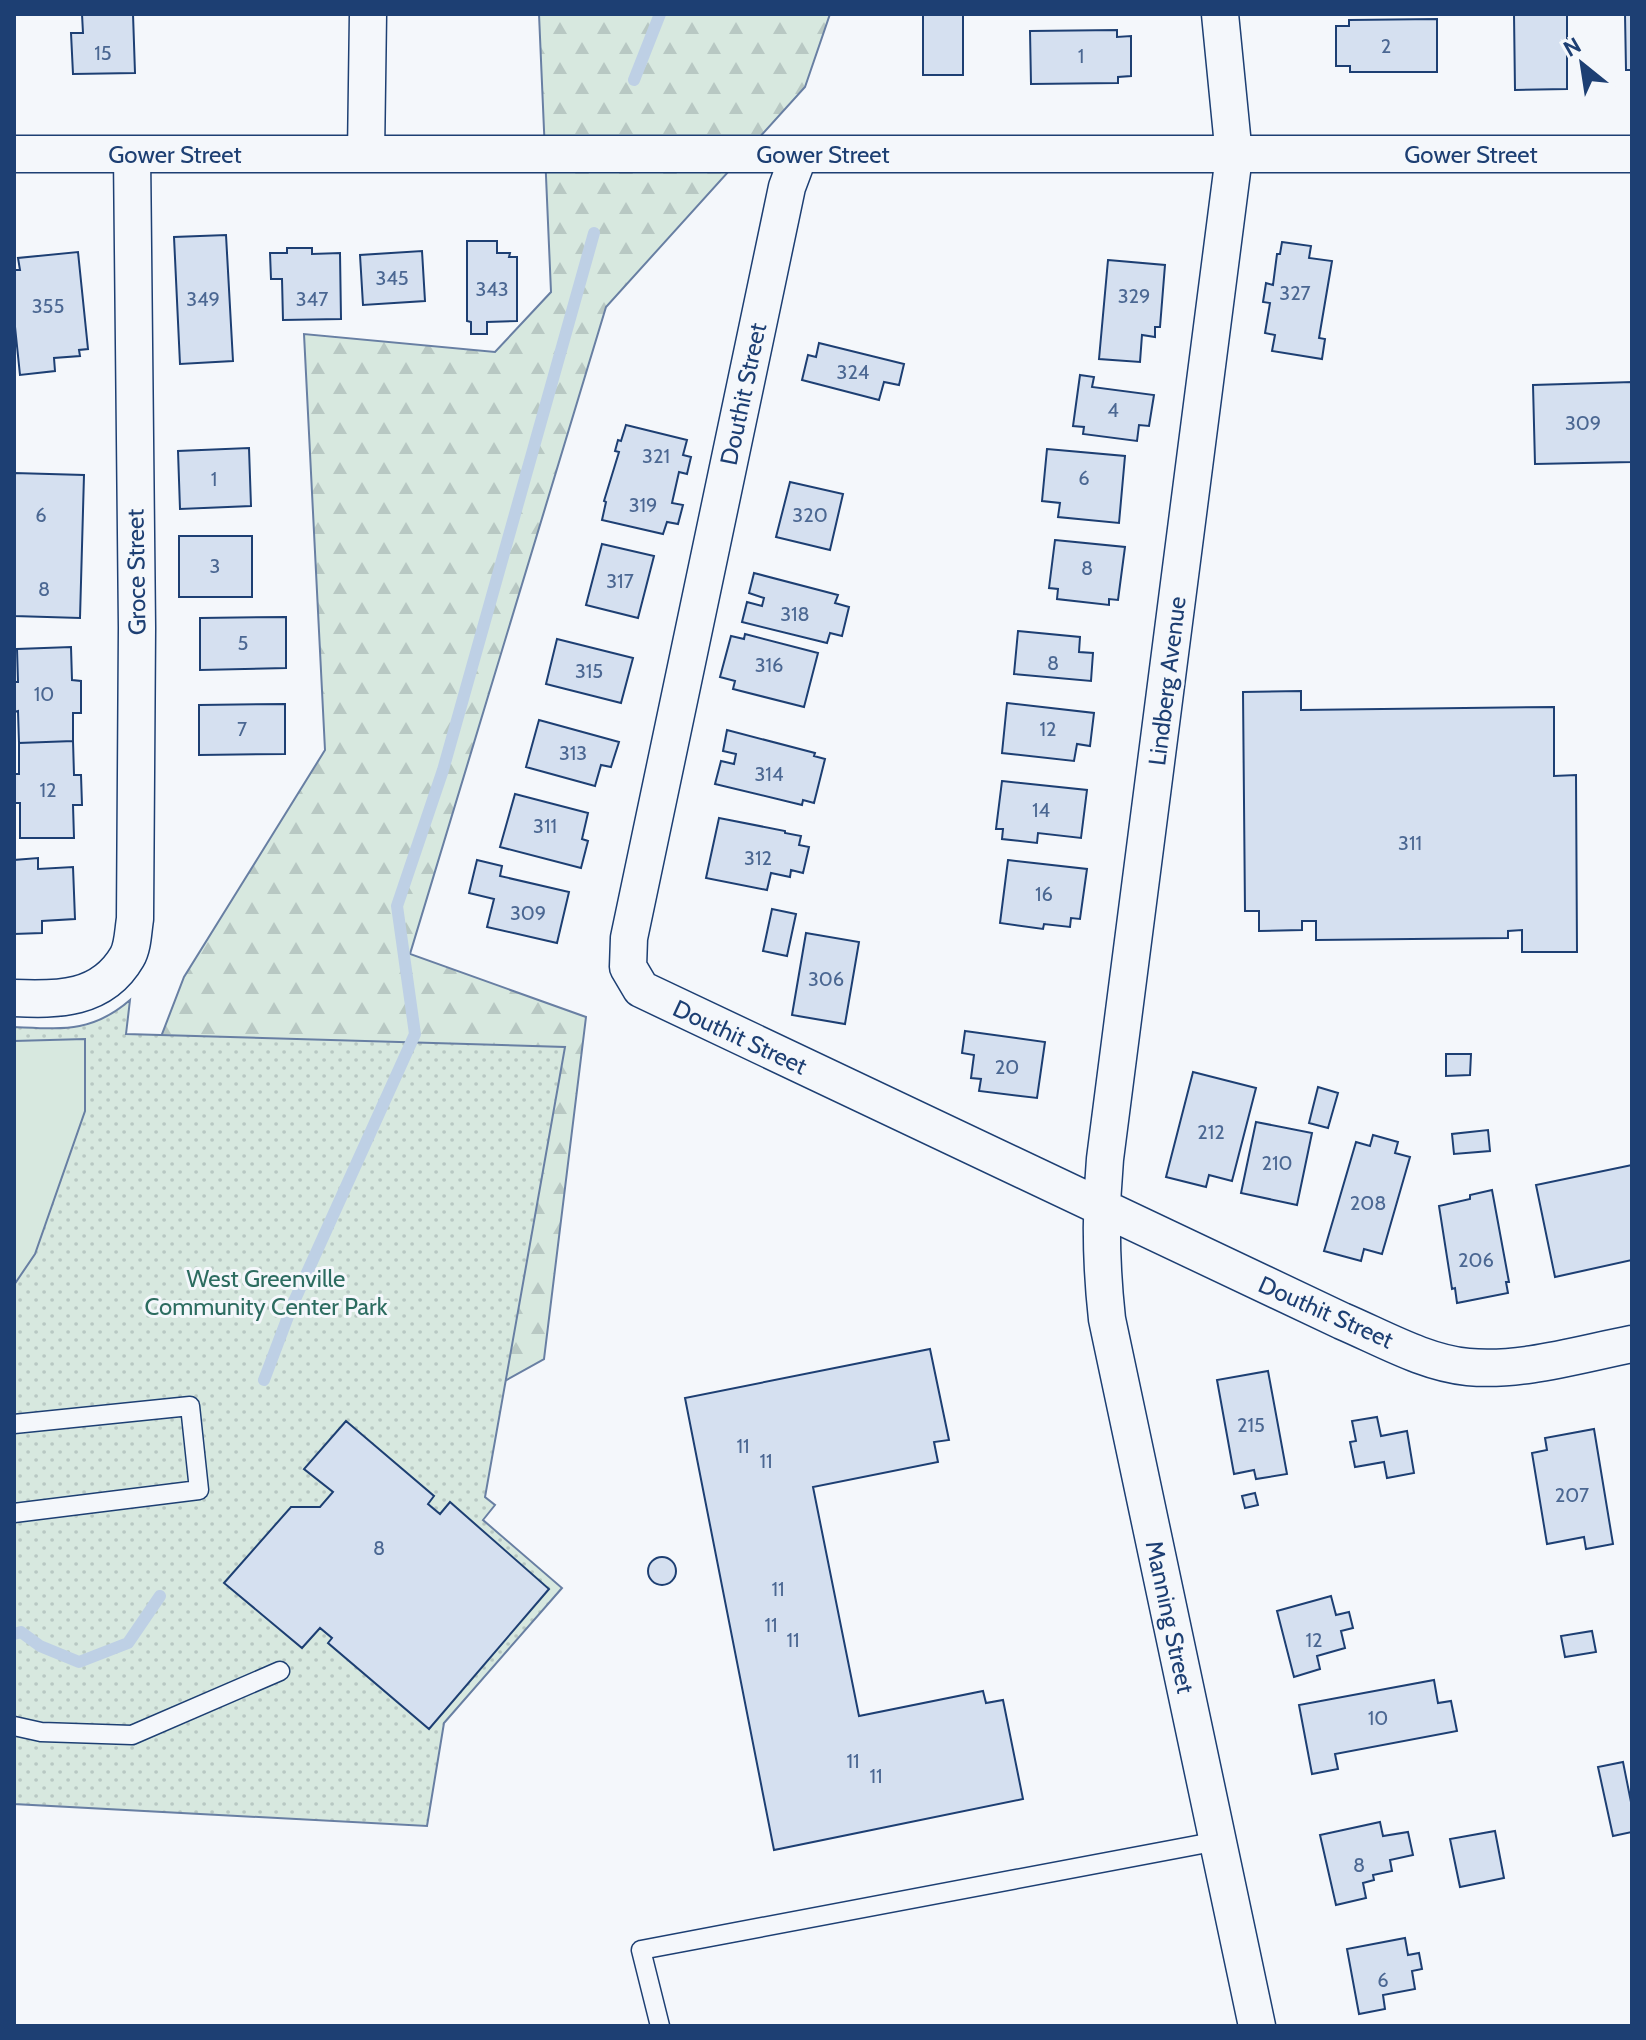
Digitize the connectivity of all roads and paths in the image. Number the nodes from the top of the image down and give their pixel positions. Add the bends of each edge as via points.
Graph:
1 (368, 14) edge
2 (1220, 14) edge
3 (14, 154) edge
4 (132, 154) junction
5 (366, 154) junction
6 (1632, 154) edge
7 (799, 155) junction
8 (1234, 156) junction
9 (14, 998) edge
10 (1101, 1207) junction
11 (1632, 1344) edge
12 (14, 1424) edge
13 (14, 1513) edge
14 (280, 1671) dead end
15 (14, 1726) edge
16 (1218, 1841) junction
17 (660, 2026) edge
18 (1257, 2026) edge

1 - 5 street
2 - 8 street, Lindberg Avenue
3 - 4 street, Gower Street
4 - 5 street, Gower Street
4 - 9 street, Groce Street via 135,919 129,955 106,982 79,996
5 - 7 street, Gower Street
6 - 8 street, Gower Street
7 - 8 street, Gower Street
7 - 10 street, Douthit Street via 784,202 680,688 629,938 628,967 641,989 670,1005
8 - 10 street, Lindberg Avenue
10 - 11 street, Douthit Street via 1342,1321 1422,1355 1468,1367 1519,1365
10 - 16 street, Manning Street via 1107,1319
12 - 13 lane via 190,1406 199,1490
14 - 15 lane via 132,1735
16 - 17 lane via 641,1950
16 - 18 street, Manning Street

